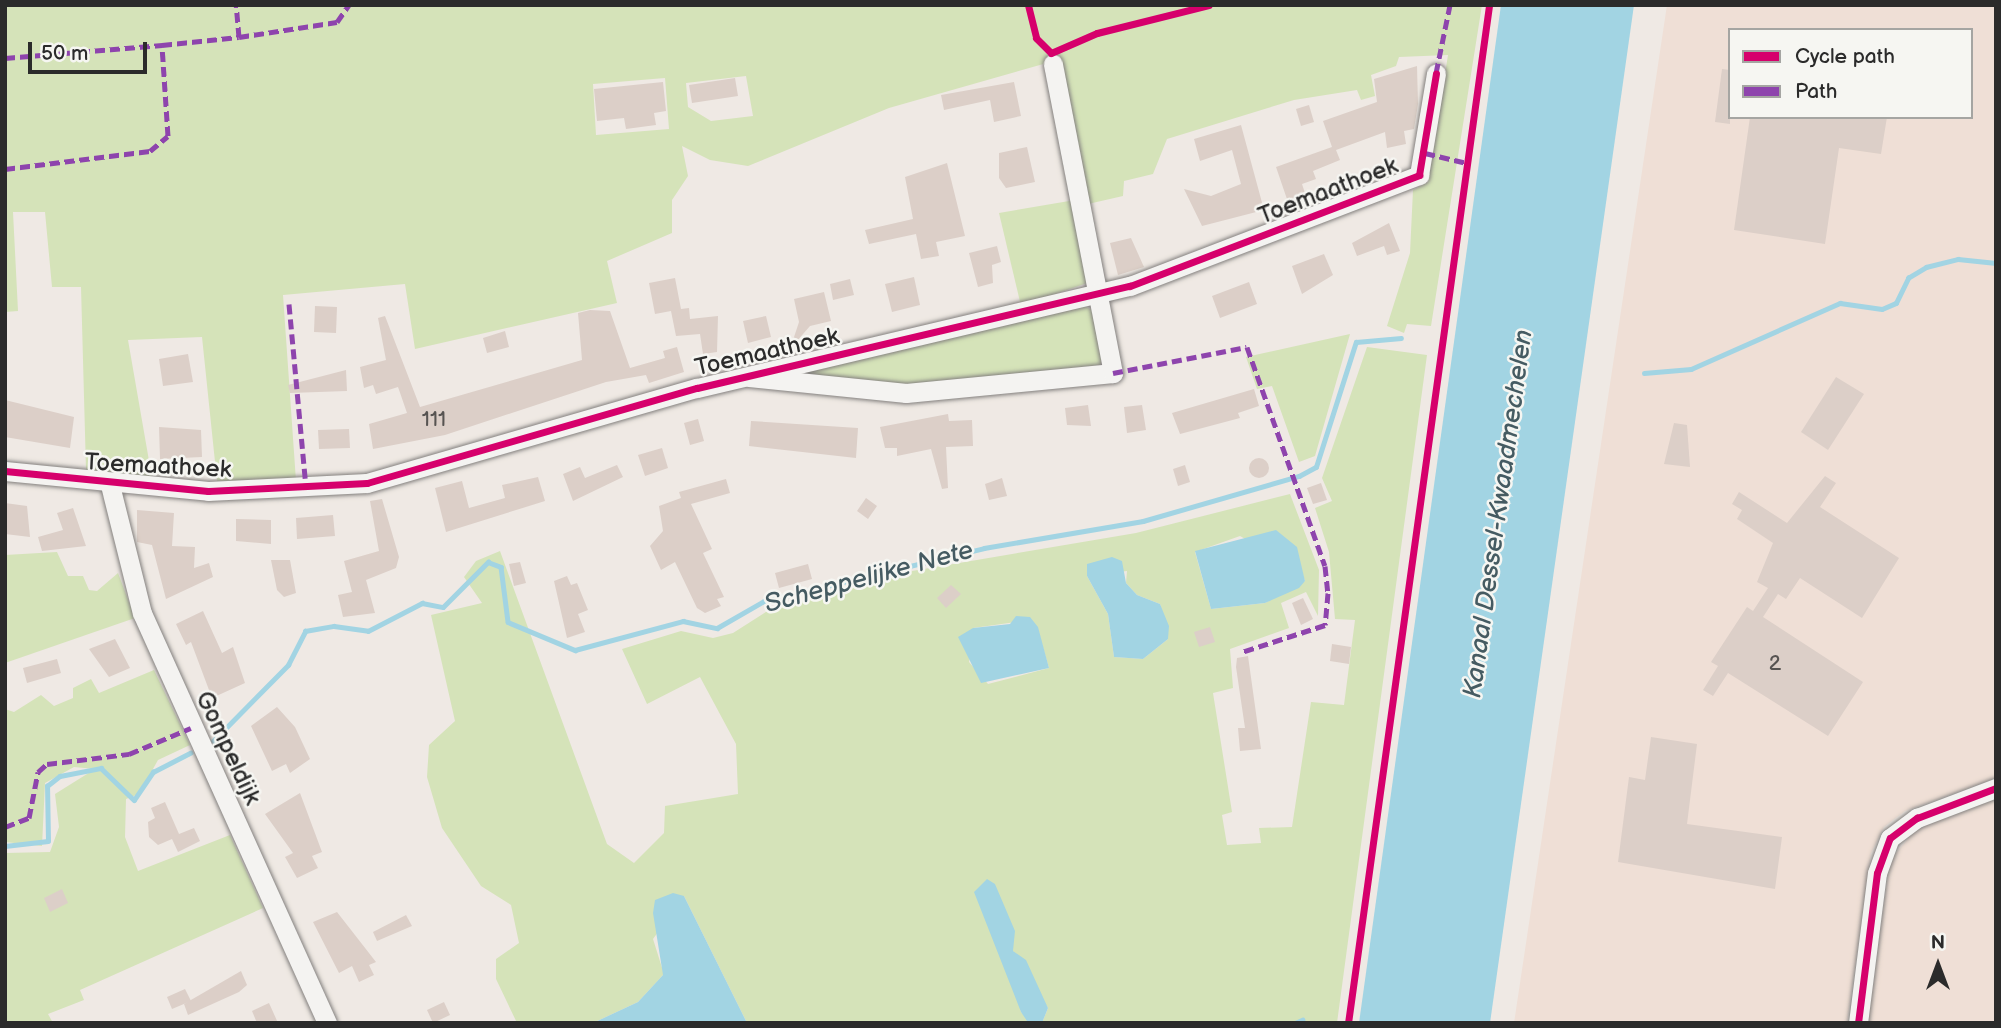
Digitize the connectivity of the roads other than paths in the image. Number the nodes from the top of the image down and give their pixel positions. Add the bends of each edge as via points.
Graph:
1 (1053, 64) dead end
2 (1436, 73) dead end
3 (1099, 295) junction
4 (746, 376) junction
5 (5, 471) edge
6 (110, 485) junction
7 (1996, 788) edge
8 (327, 1023) edge
9 (1857, 1023) edge

1 - 3 street, Toemaathoek
2 - 3 street, Toemaathoek via 1419,176
3 - 4 street, Toemaathoek
3 - 4 street, Toemaathoek via 1113,373 906,393
4 - 6 street, Toemaathoek via 367,483 208,491
5 - 6 street, Toemaathoek
6 - 8 street, Gompeldijk via 142,613
7 - 9 street via 1917,818 1890,838 1877,873

